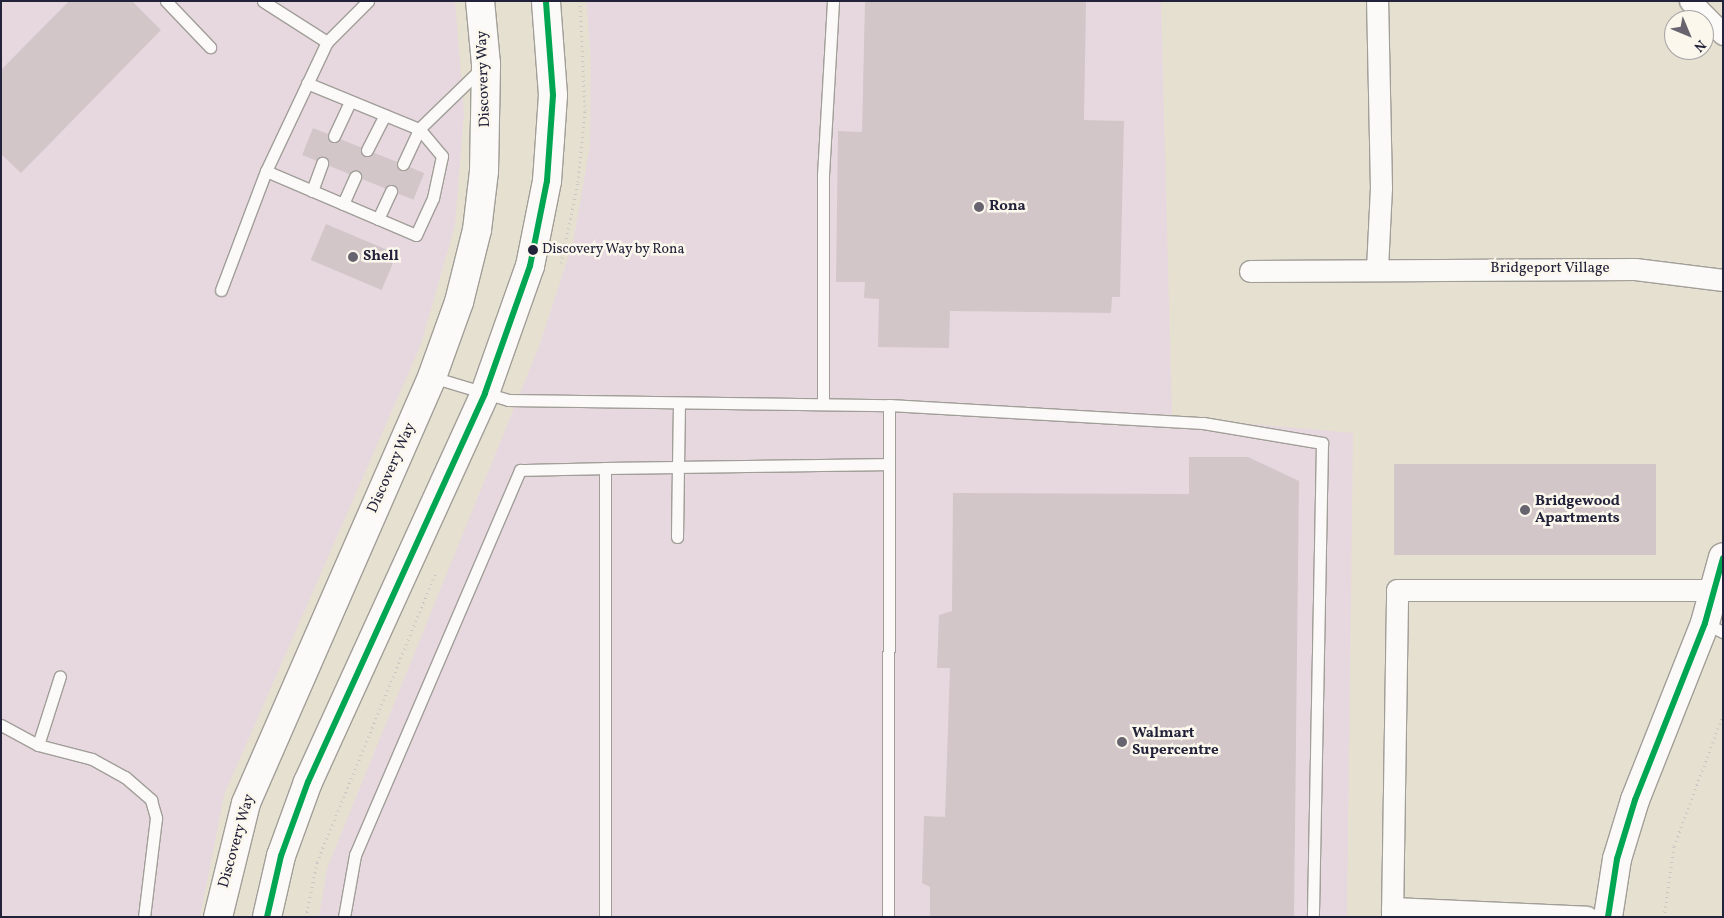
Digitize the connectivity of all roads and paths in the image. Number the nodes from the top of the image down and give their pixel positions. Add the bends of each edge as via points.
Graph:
1 (166, 1) edge
2 (263, 1) edge
3 (368, 1) edge
4 (480, 1) edge
5 (546, 1) edge
6 (833, 1) edge
7 (1377, 1) edge
8 (1697, 4) edge
9 (1723, 34) edge
10 (327, 42) junction
11 (210, 47) dead end
12 (486, 64) junction
13 (307, 83) junction
14 (350, 102) junction
15 (385, 114) junction
16 (419, 129) junction
17 (334, 136) dead end
18 (368, 150) dead end
19 (322, 164) dead end
20 (403, 164) dead end
21 (266, 171) junction
22 (355, 177) dead end
23 (312, 190) junction
24 (391, 192) dead end
25 (343, 204) junction
26 (378, 219) junction
27 (1376, 270) junction
28 (1250, 271) dead end
29 (1723, 280) edge
30 (220, 290) dead end
31 (432, 377) junction
32 (485, 393) junction
33 (679, 403) junction
34 (823, 404) junction
35 (890, 405) junction
36 (889, 464) junction
37 (678, 467) junction
38 (605, 468) junction
39 (677, 537) dead end
40 (1723, 557) edge
41 (1716, 590) junction
42 (1714, 627) edge
43 (60, 676) dead end
44 (1723, 715) edge
45 (1, 725) edge
46 (38, 745) junction
47 (1392, 912) edge
48 (144, 917) edge
49 (218, 917) edge
50 (267, 917) edge
51 (344, 917) edge
52 (606, 917) edge
53 (888, 917) edge
54 (1313, 917) edge
55 (1587, 917) edge
56 (1608, 917) edge
57 (1664, 917) edge

1 - 11 lane
2 - 10 lane
3 - 10 lane
4 - 12 street, Discovery Way
5 - 32 street via 553,95 547,181 530,266
6 - 34 lane via 822,176
7 - 27 street via 1381,188
8 - 9 street
10 - 13 lane
12 - 16 lane
12 - 31 street, Discovery Way via 484,171 476,230 458,302
13 - 14 lane
13 - 21 lane
14 - 15 lane
14 - 17 lane
15 - 16 lane
15 - 18 lane
16 - 20 lane
16 - 26 lane via 442,156 433,198 416,235
19 - 23 lane
21 - 23 lane
21 - 30 lane
22 - 25 lane
23 - 25 lane
24 - 26 lane
25 - 26 lane
27 - 28 street, Bridgeport Village
27 - 29 street, Bridgeport Village via 1635,269
31 - 32 lane
31 - 49 street, Discovery Way via 246,803
32 - 33 lane via 508,400
32 - 50 street via 308,782 281,856
33 - 34 lane
33 - 37 lane
34 - 35 lane
35 - 36 lane
35 - 54 lane via 1204,422 1322,443
36 - 37 lane
36 - 53 lane
37 - 38 lane
37 - 39 lane
38 - 51 lane via 520,470 355,855
38 - 52 lane
40 - 41 street
41 - 42 street
41 - 47 street via 1397,590
42 - 56 street via 1635,800 1617,859
43 - 46 lane
44 - 57 path via 1674,846
45 - 46 lane
46 - 48 lane via 92,759 125,777 151,800 156,818
47 - 55 street

